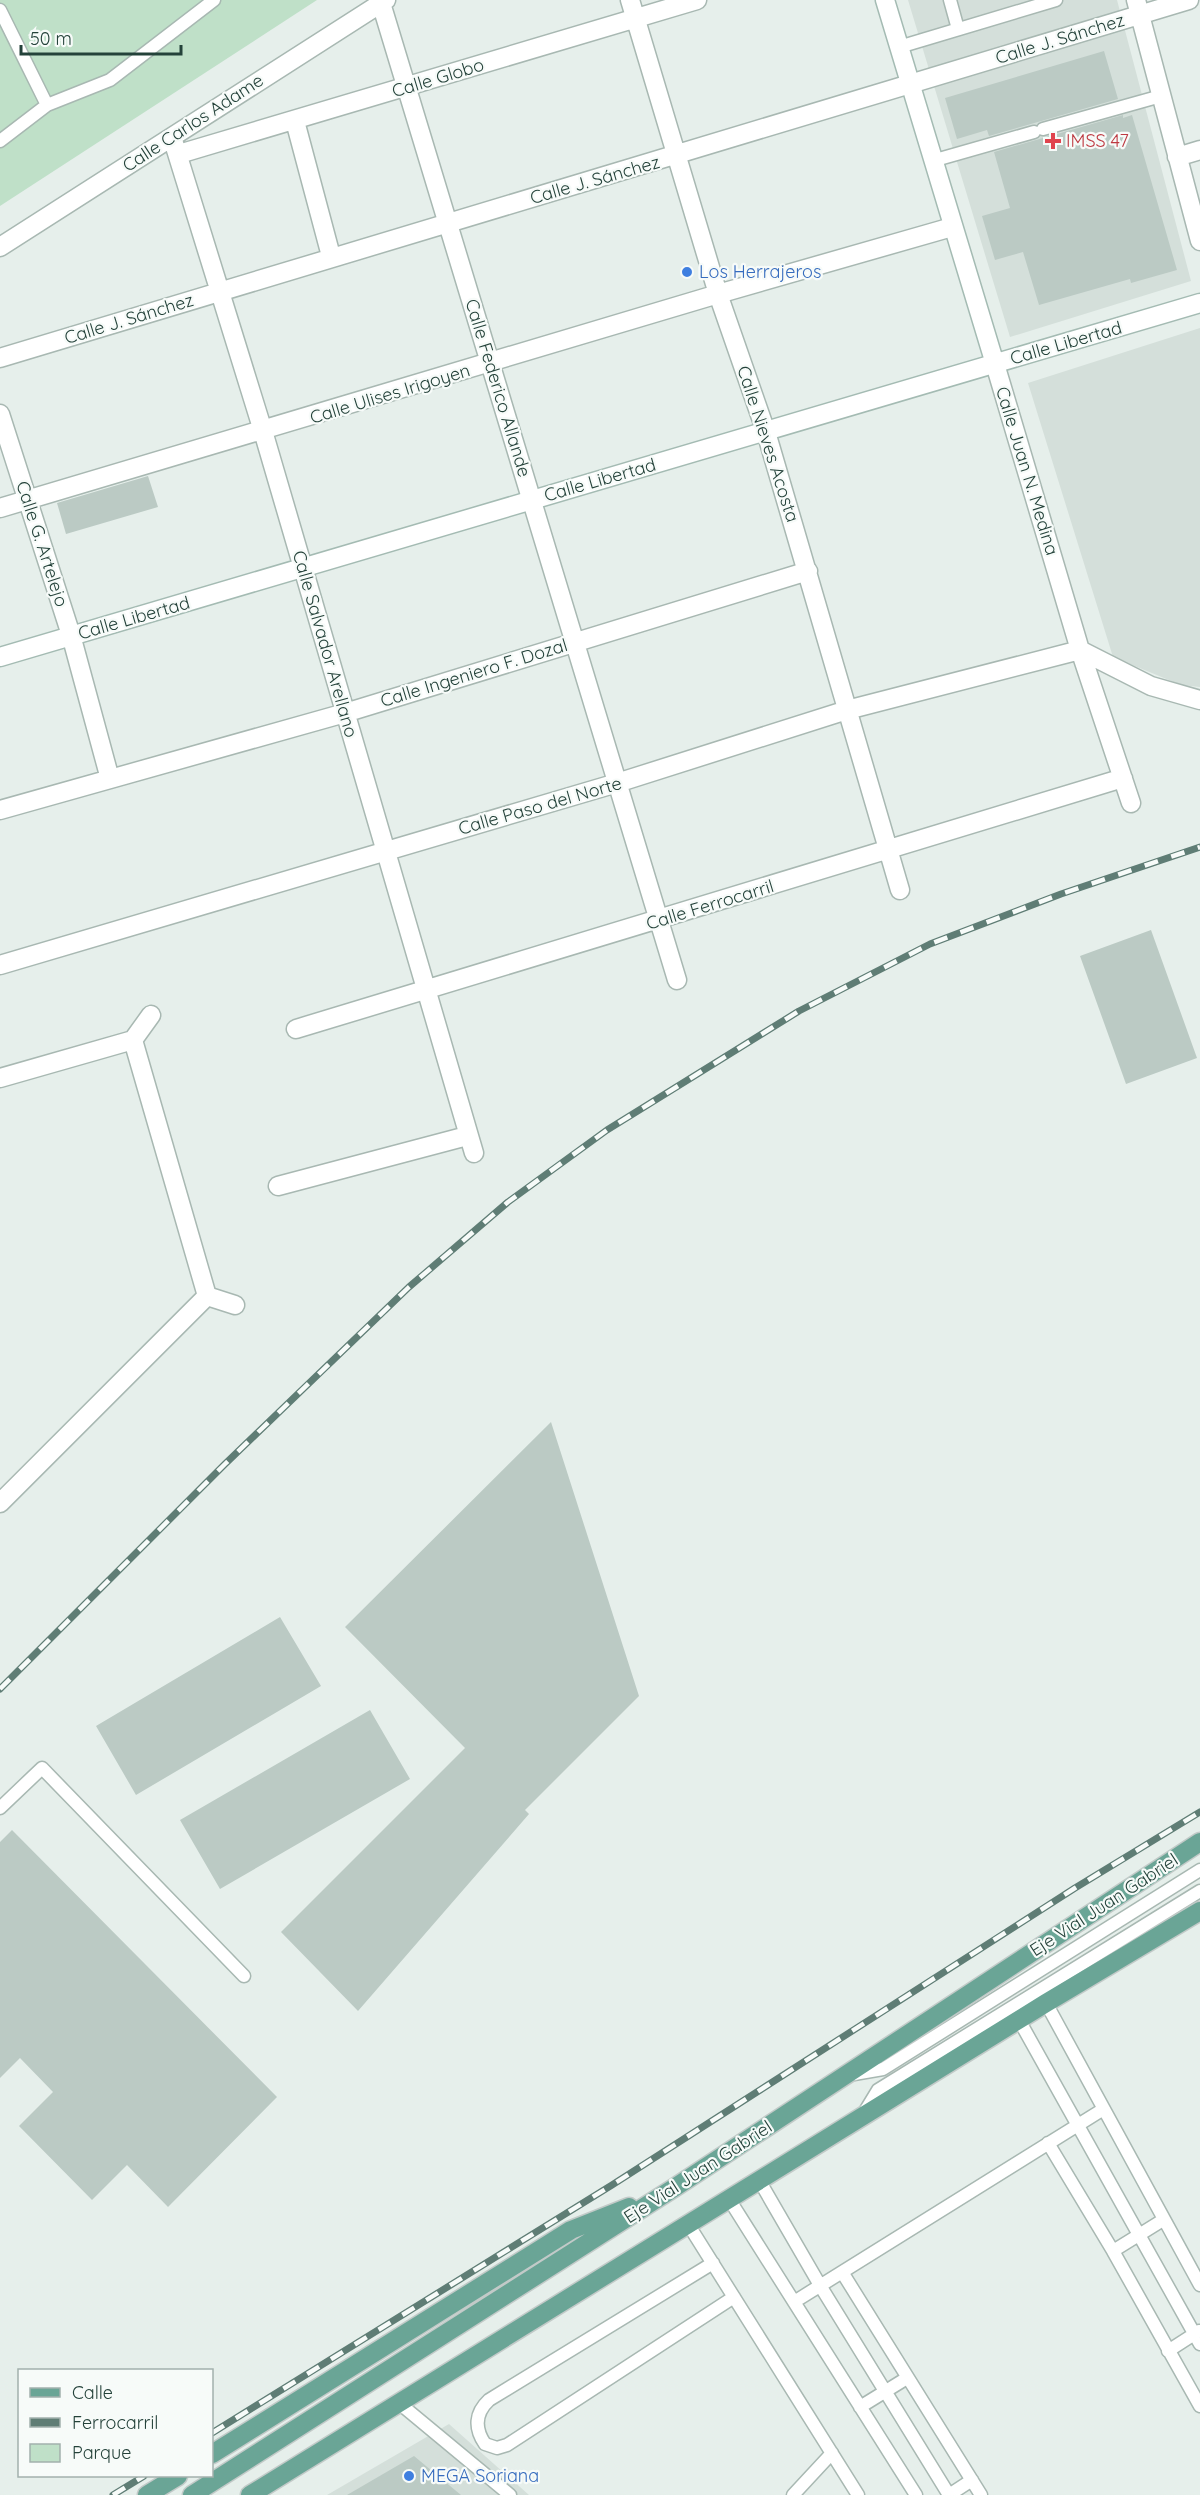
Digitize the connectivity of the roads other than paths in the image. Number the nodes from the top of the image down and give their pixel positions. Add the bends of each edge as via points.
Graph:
1 (214, 0) edge
2 (630, 0) edge
3 (697, 0) edge
4 (885, 0) edge
5 (950, 0) edge
6 (1010, 0) edge
7 (1056, 0) edge
8 (1189, 0) edge
9 (384, 2) edge
10 (1138, 7) edge
11 (0, 10) edge
12 (1013, 13) junction
13 (635, 18) junction
14 (958, 29) junction
15 (898, 47) junction
16 (909, 85) junction
17 (407, 87) junction
18 (1161, 96) junction
19 (47, 105) junction
20 (294, 121) junction
21 (172, 137) junction
22 (0, 141) edge
23 (1200, 150) edge
24 (178, 154) junction
25 (675, 156) junction
26 (1177, 157) junction
27 (932, 161) junction
28 (448, 223) junction
29 (952, 227) junction
30 (1200, 241) edge
31 (0, 247) edge
32 (331, 256) junction
33 (219, 292) junction
34 (718, 294) junction
35 (1200, 303) edge
36 (0, 358) edge
37 (491, 364) junction
38 (995, 364) junction
39 (0, 414) edge
40 (263, 431) junction
41 (766, 432) junction
42 (27, 500) junction
43 (532, 500) junction
44 (0, 508) edge
45 (303, 569) junction
46 (808, 571) junction
47 (71, 635) junction
48 (574, 642) junction
49 (1080, 650) junction
50 (0, 657) edge
51 (1200, 700) edge
52 (847, 710) junction
53 (345, 713) junction
54 (1123, 778) junction
55 (110, 779) junction
56 (617, 783) junction
57 (1131, 803) dead end
58 (0, 810) edge
59 (886, 849) junction
60 (386, 851) junction
61 (900, 890) dead end
62 (659, 921) junction
63 (0, 965) edge
64 (676, 980) dead end
65 (426, 990) junction
66 (151, 1015) dead end
67 (296, 1029) dead end
68 (133, 1040) junction
69 (0, 1078) edge
70 (278, 1186) dead end
71 (207, 1296) junction
72 (235, 1305) dead end
73 (0, 1503) edge
74 (0, 1808) edge
75 (1200, 1842) edge
76 (1200, 1870) edge
77 (1200, 1891) edge
78 (1200, 1911) edge
79 (244, 1976) dead end
80 (1046, 2003) junction
81 (1019, 2020) junction
82 (846, 2075) junction
83 (1102, 2109) junction
84 (861, 2117) junction
85 (1078, 2125) junction
86 (1048, 2144) junction
87 (759, 2180) junction
88 (677, 2186) junction
89 (729, 2199) junction
90 (1163, 2220) junction
91 (688, 2224) junction
92 (1138, 2234) junction
93 (1113, 2251) junction
94 (713, 2263) junction
95 (842, 2272) junction
96 (1200, 2285) edge
97 (821, 2287) junction
98 (734, 2297) junction
99 (794, 2302) junction
100 (1198, 2336) edge
101 (1168, 2351) junction
102 (907, 2378) junction
103 (886, 2391) junction
104 (399, 2403) junction
105 (1200, 2406) edge
106 (860, 2407) junction
107 (832, 2452) junction
108 (213, 2453) edge
109 (175, 2477) edge
110 (972, 2480) junction
111 (147, 2495) edge
112 (192, 2495) edge
113 (250, 2495) edge
114 (510, 2495) edge
115 (793, 2495) edge
116 (858, 2495) edge
117 (916, 2495) edge
118 (949, 2495) edge
119 (981, 2495) edge

1 - 19 lane via 110,80
2 - 13 street, Calle Nieves Acosta
3 - 13 street, Calle Globo
4 - 15 street, Calle Juan N. Medina
5 - 14 lane
6 - 12 lane
7 - 12 lane
8 - 10 street, Calle J. Sánchez
9 - 17 street, Calle Federico Allande
9 - 21 street, Calle Carlos Adame
10 - 16 street, Calle J. Sánchez
10 - 18 street
11 - 19 lane
12 - 14 lane
13 - 17 street, Calle Globo
13 - 25 street, Calle Nieves Acosta
14 - 15 lane
15 - 16 street, Calle Juan N. Medina
16 - 25 street, Calle J. Sánchez
16 - 27 street, Calle Juan N. Medina
17 - 20 street, Calle Globo
17 - 28 street, Calle Federico Allande
18 - 26 street
18 - 27 lane
19 - 22 lane
20 - 24 street, Calle Globo
20 - 32 street
21 - 24 street, Calle Salvador Arellano
21 - 31 street, Calle Carlos Adame
23 - 26 street
24 - 33 street, Calle Salvador Arellano
25 - 28 street, Calle J. Sánchez
25 - 34 street, Calle Nieves Acosta
26 - 30 street
27 - 29 street, Calle Juan N. Medina
28 - 32 street, Calle J. Sánchez
28 - 37 street, Calle Federico Allande
29 - 34 street, Calle Ulises Irigoyen
29 - 38 street, Calle Juan N. Medina
32 - 33 street, Calle J. Sánchez
33 - 36 street, Calle J. Sánchez
33 - 40 street, Calle Salvador Arellano
34 - 37 street, Calle Ulises Irigoyen
34 - 41 street, Calle Nieves Acosta
35 - 38 street, Calle Libertad
37 - 40 street, Calle Ulises Irigoyen
37 - 43 street, Calle Federico Allande
38 - 41 street, Calle Libertad
38 - 49 street, Calle Juan N. Medina
39 - 42 street, Calle G. Artelejo
40 - 42 street, Calle Ulises Irigoyen
40 - 45 street, Calle Salvador Arellano
41 - 43 street, Calle Libertad
41 - 46 street, Calle Nieves Acosta
42 - 44 street, Calle Ulises Irigoyen
42 - 47 street, Calle G. Artelejo
43 - 45 street, Calle Libertad
43 - 48 street, Calle Federico Allande
45 - 47 street, Calle Libertad
45 - 53 street, Calle Salvador Arellano
46 - 48 street, Calle Ingeniero F. Dozal
46 - 52 street, Calle Nieves Acosta
47 - 50 street, Calle Libertad
47 - 55 street, Calle G. Artelejo
48 - 53 street, Calle Ingeniero F. Dozal
48 - 56 street, Calle Federico Allande
49 - 51 street via 1151,686
49 - 52 street, Calle Paso del Norte
49 - 54 street, Calle Juan N. Medina
52 - 56 street, Calle Paso del Norte
52 - 59 street, Calle Nieves Acosta
53 - 55 street, Calle Ingeniero F. Dozal
53 - 60 street, Calle Salvador Arellano
54 - 57 street, Calle Juan N. Medina
54 - 59 street, Calle Ferrocarril
55 - 58 street, Calle Ingeniero F. Dozal
56 - 60 street, Calle Paso del Norte
56 - 62 street, Calle Federico Allande
59 - 61 street, Calle Nieves Acosta
59 - 62 street, Calle Ferrocarril
60 - 63 street, Calle Paso del Norte
60 - 65 street, Calle Salvador Arellano
62 - 64 street, Calle Federico Allande
62 - 65 street, Calle Ferrocarril
65 - 67 street, Calle Ferrocarril
65 - 70 street, Calle Salvador Arellano via 471,1144
66 - 68 street
68 - 69 street
68 - 71 street
71 - 72 street
71 - 73 street
74 - 79 lane via 42,1768
75 - 82 main road, Eje Vial Juan Gabriel
76 - 82 lane via 883,2069
77 - 84 lane via 878,2090
78 - 80 main road, Eje Vial Juan Gabriel
80 - 81 main road, Eje Vial Juan Gabriel
80 - 83 lane
81 - 84 main road, Eje Vial Juan Gabriel
81 - 85 lane
82 - 88 main road, Eje Vial Juan Gabriel
83 - 85 lane
83 - 90 lane
84 - 87 main road, Eje Vial Juan Gabriel
85 - 86 lane
85 - 92 lane
86 - 93 lane
86 - 95 lane
87 - 89 main road, Eje Vial Juan Gabriel
87 - 97 lane
88 - 108 main road via 571,2230
88 - 112 main road, Eje Vial Juan Gabriel
89 - 91 main road, Eje Vial Juan Gabriel
89 - 99 lane
90 - 92 lane
90 - 96 lane
91 - 94 lane
91 - 104 main road, Eje Vial Juan Gabriel
92 - 93 lane
92 - 100 lane
93 - 101 lane
94 - 98 lane
94 - 98 lane via 489,2400 482,2406 477,2433 485,2444 497,2448 507,2445
95 - 97 lane
95 - 102 lane
97 - 99 lane
97 - 103 lane
98 - 107 lane
99 - 106 lane
100 - 101 lane
101 - 105 lane
102 - 103 lane
102 - 110 lane
103 - 106 lane
103 - 118 lane
104 - 113 main road, Eje Vial Juan Gabriel
104 - 114 lane
106 - 117 lane
107 - 115 lane
107 - 116 lane
109 - 111 main road
110 - 118 lane
110 - 119 lane

